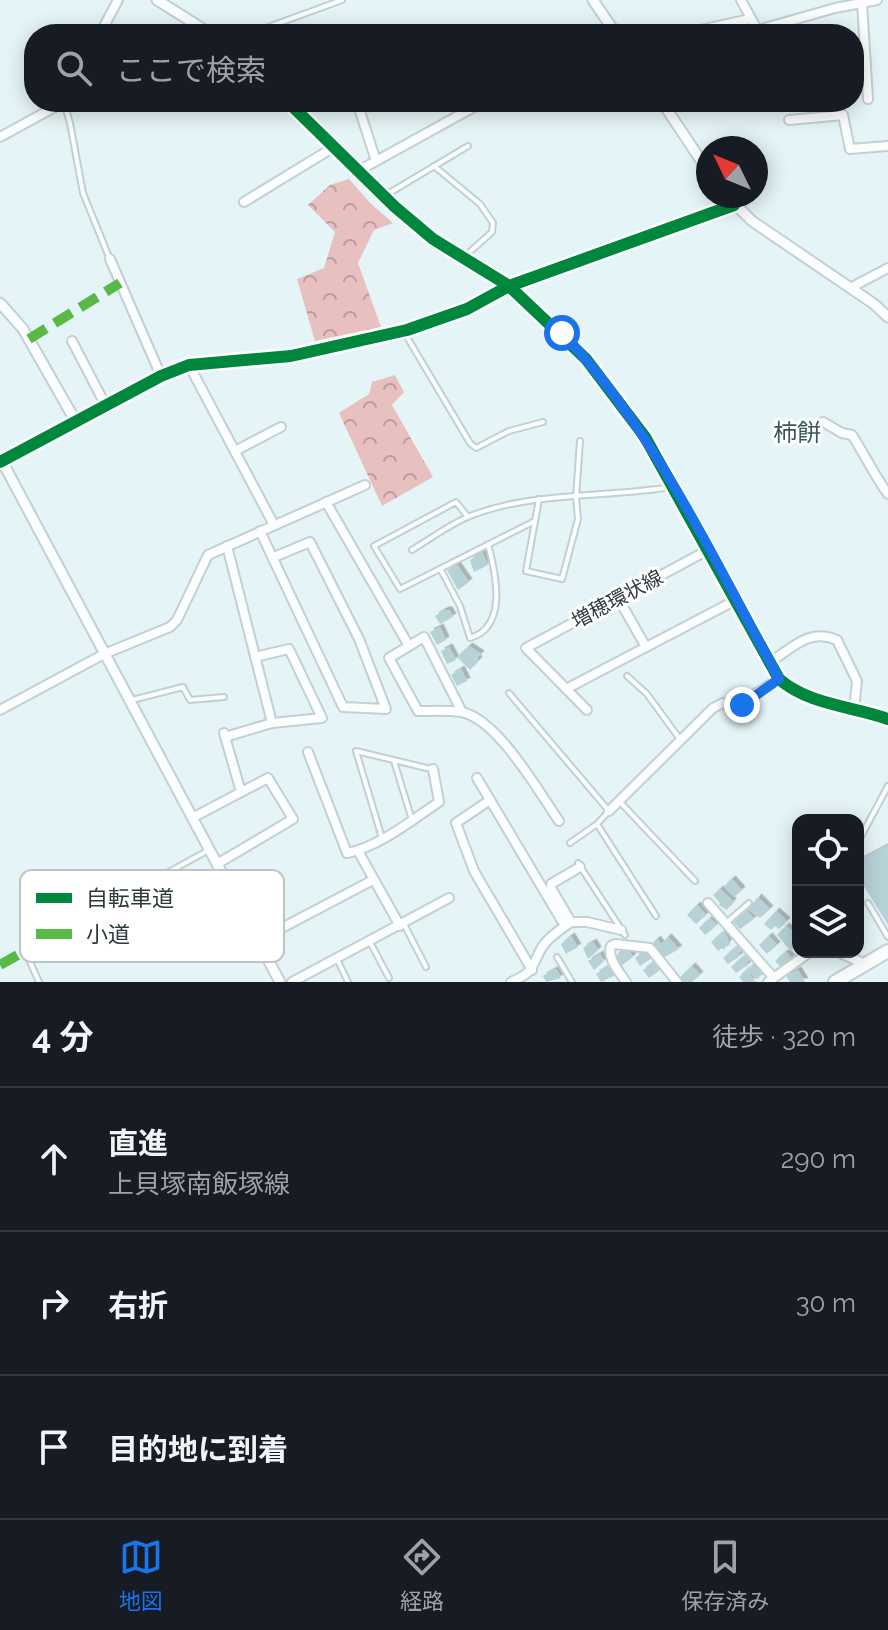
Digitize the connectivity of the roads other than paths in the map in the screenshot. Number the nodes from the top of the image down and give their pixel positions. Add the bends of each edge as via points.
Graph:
1 (118, 0) edge
2 (157, 0) edge
3 (342, 0) edge
4 (593, 0) edge
5 (741, 0) edge
6 (877, 0) edge
7 (862, 3) junction
8 (832, 4) edge
9 (750, 19) junction
10 (105, 24) edge
11 (195, 24) edge
12 (276, 24) edge
13 (609, 24) edge
14 (727, 24) edge
15 (753, 24) edge
16 (780, 24) edge
17 (863, 24) edge
18 (864, 32) edge
19 (865, 47) joint
20 (868, 99) dead end
21 (46, 112) edge
22 (67, 112) edge
23 (298, 112) edge
24 (360, 112) edge
25 (465, 112) edge
26 (669, 112) edge
27 (789, 120) dead end
28 (0, 137) edge
29 (468, 146) dead end
30 (888, 146) edge
31 (334, 147) junction
32 (696, 153) edge
33 (376, 161) junction
34 (434, 166) junction
35 (358, 171) junction
36 (384, 196) junction
37 (244, 202) dead end
38 (726, 208) edge
39 (737, 208) edge
40 (463, 258) junction
41 (110, 259) joint
42 (888, 268) edge
43 (509, 286) junction
44 (850, 288) junction
45 (0, 303) edge
46 (888, 317) edge
47 (403, 331) junction
48 (72, 341) dead end
49 (189, 365) junction
50 (161, 376) junction
51 (106, 406) junction
52 (76, 422) junction
53 (543, 422) dead end
54 (823, 422) dead end
55 (281, 427) dead end
56 (580, 441) dead end
57 (235, 451) junction
58 (1, 461) edge
59 (365, 485) dead end
60 (673, 487) junction
61 (888, 494) edge
62 (576, 497) junction
63 (539, 499) junction
64 (326, 502) junction
65 (468, 517) junction
66 (535, 521) junction
67 (274, 525) junction
68 (260, 531) junction
69 (488, 544) junction
70 (227, 546) junction
71 (412, 550) dead end
72 (708, 550) junction
73 (274, 557) junction
74 (441, 570) junction
75 (618, 598) junction
76 (736, 600) junction
77 (409, 646) junction
78 (646, 647) junction
79 (104, 654) junction
80 (255, 657) junction
81 (770, 662) junction
82 (627, 676) dead end
83 (779, 679) junction
84 (566, 689) junction
85 (509, 693) dead end
86 (224, 697) dead end
87 (129, 701) junction
88 (854, 709) junction
89 (0, 710) edge
90 (587, 710) dead end
91 (462, 712) junction
92 (888, 719) edge
93 (272, 723) junction
94 (681, 740) junction
95 (308, 752) dead end
96 (393, 760) junction
97 (433, 769) joint
98 (477, 778) dead end
99 (888, 786) edge
100 (241, 792) junction
101 (490, 800) junction
102 (618, 801) junction
103 (609, 811) junction
104 (192, 818) junction
105 (412, 820) junction
106 (559, 821) dead end
107 (597, 824) junction
108 (864, 831) edge
109 (382, 838) junction
110 (570, 843) dead end
111 (209, 850) junction
112 (358, 851) junction
113 (217, 864) junction
114 (579, 865) joint
115 (173, 870) edge
116 (220, 870) edge
117 (373, 880) junction
118 (695, 881) dead end
119 (449, 898) dead end
120 (708, 903) dead end
121 (749, 903) dead end
122 (868, 903) dead end
123 (656, 916) dead end
124 (726, 923) junction
125 (568, 924) junction
126 (402, 925) junction
127 (284, 927) edge
128 (623, 936) junction
129 (888, 937) edge
130 (370, 942) junction
131 (888, 951) edge
132 (557, 957) dead end
133 (802, 958) edge
134 (852, 958) edge
135 (337, 959) junction
136 (30, 962) edge
137 (270, 962) edge
138 (865, 964) junction
139 (426, 967) dead end
140 (532, 970) junction
141 (389, 978) dead end
142 (771, 980) edge
143 (39, 982) edge
144 (280, 982) edge
145 (292, 982) edge
146 (348, 982) edge
147 (511, 982) edge
148 (572, 982) edge
149 (626, 982) edge
150 (677, 982) edge
151 (835, 982) edge

1 - 10 street
2 - 11 street
3 - 12 lane
4 - 13 street
5 - 9 street
6 - 7 street
7 - 8 street
7 - 17 street
8 - 16 street
9 - 14 street
9 - 15 street
18 - 19 street
19 - 20 street
21 - 28 street
22 - 41 lane via 83,193
23 - 31 street
24 - 33 street
25 - 33 street
26 - 32 street
27 - 30 street via 843,115 850,149
29 - 34 lane
31 - 35 street
31 - 37 street
33 - 35 street
34 - 36 lane
34 - 40 lane via 480,204 493,223 492,232
35 - 36 street
36 - 40 street
38 - 43 street
39 - 44 street
40 - 43 street
41 - 50 street
42 - 44 street
43 - 47 street via 467,309
43 - 60 street via 586,359 645,437
44 - 46 street
45 - 52 street via 23,329
47 - 49 street via 291,356
47 - 53 lane via 476,448
48 - 51 street
49 - 50 street
49 - 57 street
50 - 51 street
51 - 52 street
52 - 58 street
54 - 61 street via 852,435
55 - 57 street
56 - 62 lane
57 - 67 street
58 - 79 street
59 - 64 street
60 - 62 lane
60 - 72 street
62 - 63 lane
62 - 66 lane via 578,519 562,579 526,571
63 - 65 lane
63 - 66 lane
64 - 67 street
64 - 77 street
65 - 71 lane
65 - 74 lane via 456,502 374,546 400,589
66 - 69 lane
67 - 68 street
68 - 70 street
68 - 73 street
69 - 74 lane
69 - 74 lane via 496,601 493,621 481,635 470,638
70 - 79 street via 208,555 170,627
70 - 80 street
72 - 75 street, 増穂環状線
72 - 76 street
73 - 73 street via 310,542 359,639 386,709 343,707
75 - 78 street
75 - 84 street, 増穂環状線 via 526,648
76 - 78 street
76 - 81 street
77 - 91 street via 424,637
77 - 91 street via 389,658 418,711
78 - 84 street
79 - 87 street
79 - 89 street
80 - 93 street
80 - 93 street via 289,649 322,718
81 - 83 street
81 - 88 street via 811,636 821,633 837,640 857,681
82 - 94 lane
83 - 88 street via 809,698
83 - 94 street via 742,705 713,708
84 - 90 street
85 - 103 lane
86 - 87 lane via 190,700 183,687
87 - 104 street
88 - 92 street
91 - 106 street via 507,745
93 - 100 street via 225,735
94 - 102 street
95 - 112 street via 347,853
96 - 97 lane
96 - 105 lane
96 - 109 lane via 356,751
97 - 105 street via 439,802
98 - 101 street
99 - 108 lane
100 - 104 street
100 - 113 street via 268,778 293,819
101 - 125 street
101 - 140 street via 456,823 474,871
102 - 103 street
102 - 118 lane
103 - 107 lane
104 - 111 street
105 - 109 street
107 - 110 lane
107 - 123 lane
109 - 112 street
111 - 113 street
111 - 115 lane
112 - 117 street
113 - 116 street
114 - 125 street via 551,884
114 - 128 lane
117 - 126 street
117 - 127 street
119 - 126 street
120 - 124 street
121 - 124 lane
122 - 129 lane
124 - 142 street
125 - 128 street via 587,922
125 - 140 street via 542,947
126 - 130 street
126 - 139 lane
128 - 149 street via 609,952
128 - 150 street via 650,948
130 - 135 street
130 - 141 lane
131 - 138 main road
132 - 148 lane
133 - 142 street
134 - 138 street
135 - 145 street
135 - 146 lane
136 - 143 lane
137 - 144 street
138 - 151 main road
140 - 147 street

